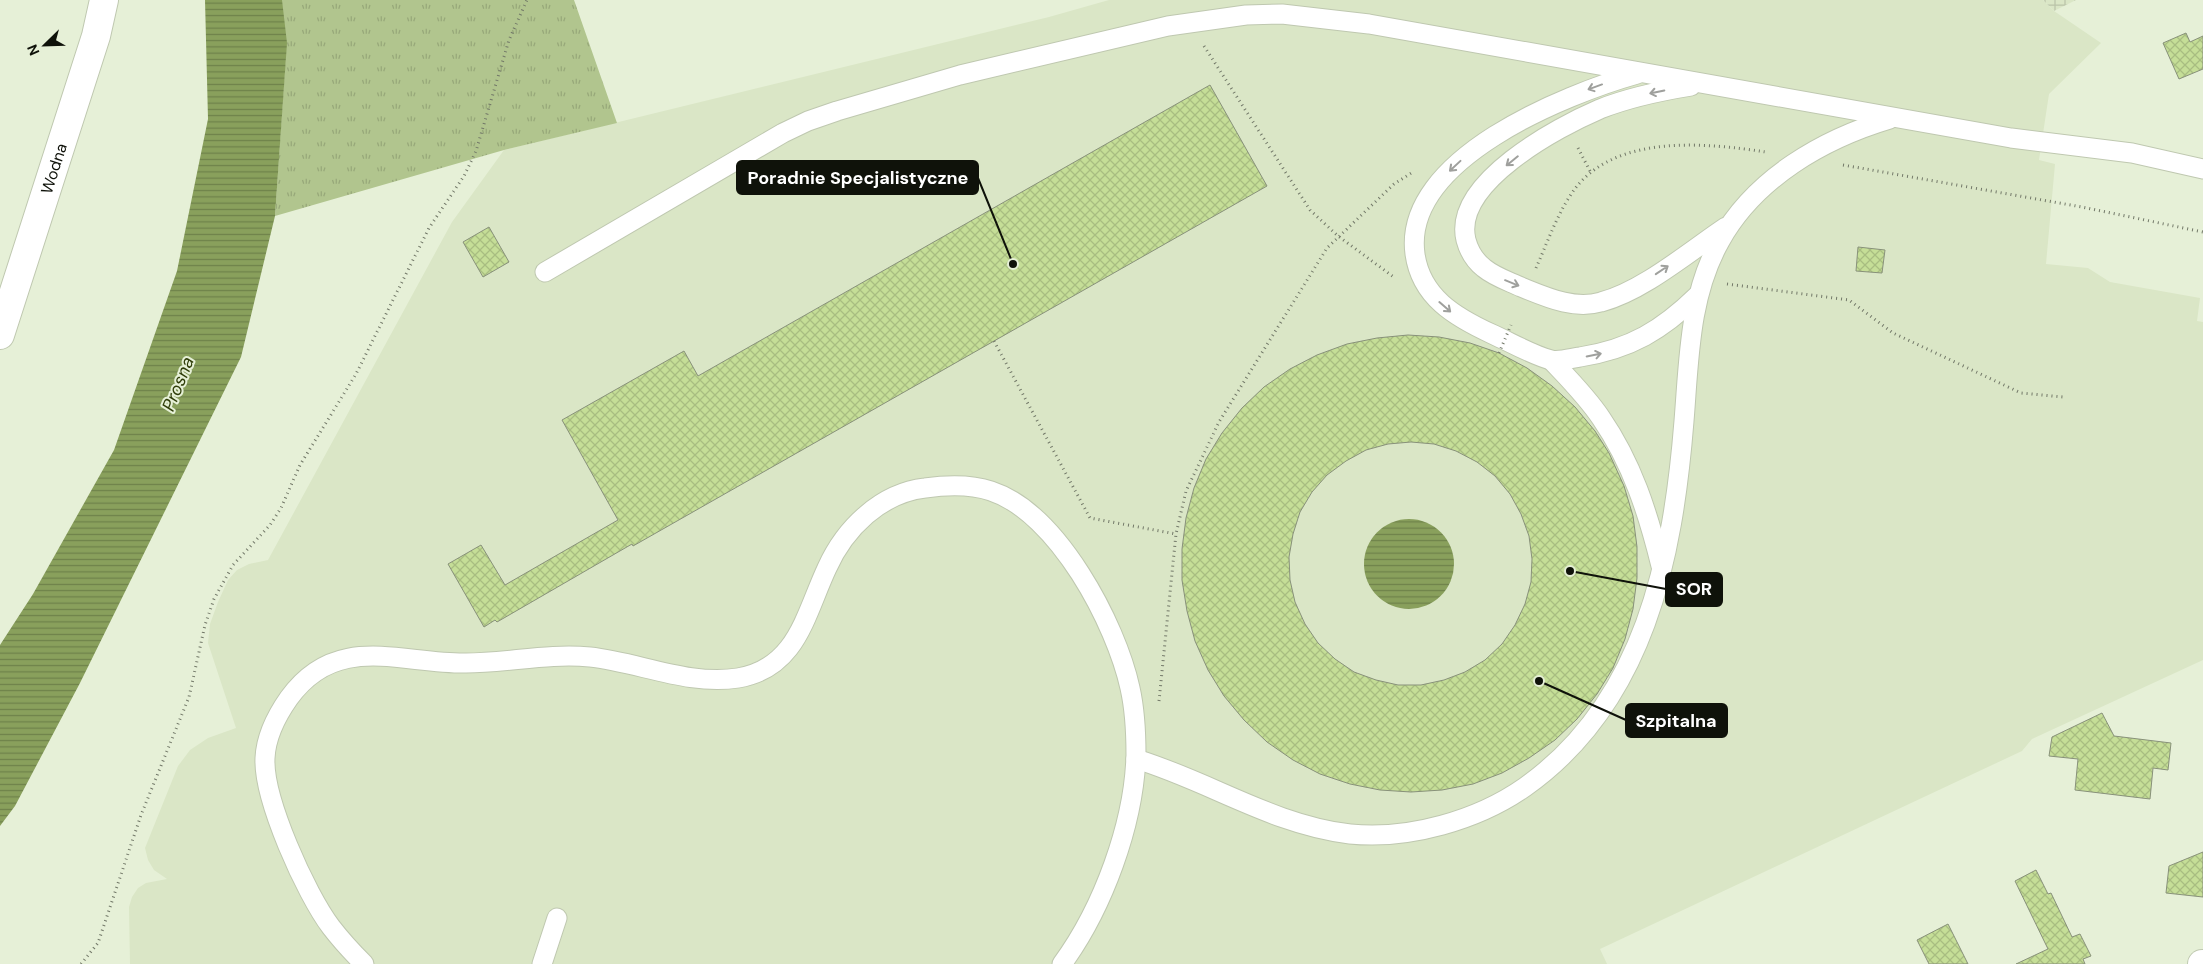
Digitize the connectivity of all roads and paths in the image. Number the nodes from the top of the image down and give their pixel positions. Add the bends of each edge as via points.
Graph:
1 (104, 0) edge
2 (527, 0) edge
3 (1189, 22) junction
4 (1642, 72) junction
5 (1705, 83) junction
6 (1895, 117) junction
7 (1802, 157) junction
8 (2203, 157) edge
9 (2158, 158) junction
10 (1418, 169) dead end
11 (2203, 170) edge
12 (1729, 225) junction
13 (2203, 232) edge
14 (1338, 236) junction
15 (545, 272) dead end
16 (1700, 288) junction
17 (1527, 289) junction
18 (1435, 298) junction
19 (1511, 326) dead end
20 (0, 335) edge
21 (994, 341) dead end
22 (1499, 353) dead end
23 (1552, 360) junction
24 (2064, 398) dead end
25 (1176, 534) junction
26 (1662, 570) junction
27 (1157, 707) dead end
28 (1136, 759) junction
29 (557, 918) dead end
30 (81, 964) edge
31 (364, 964) edge
32 (542, 964) edge
33 (1062, 964) edge

1 - 20 street, Wodna via 96,36
2 - 30 path via 509,40 476,151 464,176 429,228 356,374 300,465 281,508 270,525 233,565 214,599 204,624 189,698 141,815 98,943
3 - 4 lane via 1246,15 1319,18
3 - 14 path via 1310,210
3 - 15 lane via 960,75 808,121 782,133
4 - 5 lane
4 -> 18 lane via 1539,110 1475,149 1444,176 1423,210 1414,246 1417,266
5 - 6 lane
5 -> 17 lane via 1628,99 1578,119 1526,150 1487,183 1469,209 1465,222 1468,247 1474,258 1495,276
6 - 7 lane via 1847,133
6 - 9 lane via 2041,143
7 - 12 lane via 1762,189
7 - 13 path
7 - 17 path via 1743,148 1686,145 1640,150 1606,163 1578,185
8 - 9 lane
9 - 11 lane
10 - 14 path via 1394,184
12 - 16 lane
17 -> 12 lane via 1580,305 1599,303 1654,276
14 - 18 path via 1405,285
14 - 25 path via 1327,248 1219,422 1186,491
23 -> 16 lane via 1599,354 1635,342 1666,324
16 - 24 path via 1849,300 1893,333 2021,393
16 - 26 lane via 1691,337 1678,494
18 -> 23 lane via 1468,323
19 - 22 path, bridge
21 - 25 path via 1090,518
23 - 26 lane via 1583,394 1618,444 1642,496
25 - 27 path
26 - 28 lane via 1635,649 1595,720 1576,743 1538,778 1496,806 1475,815 1404,832 1352,834 1278,817 1175,772
28 - 31 lane via 1134,710 1125,669 1100,608 1066,553 1030,514 1001,495 982,488 956,486 913,490 885,500 857,524 835,552 805,621 788,650 779,660 753,674 738,678 703,678 570,656 463,663 360,655 317,670 306,679 294,690 275,721 265,752 266,782 289,846 319,909
28 - 33 lane via 1130,800 1111,871 1084,930
29 - 32 lane

